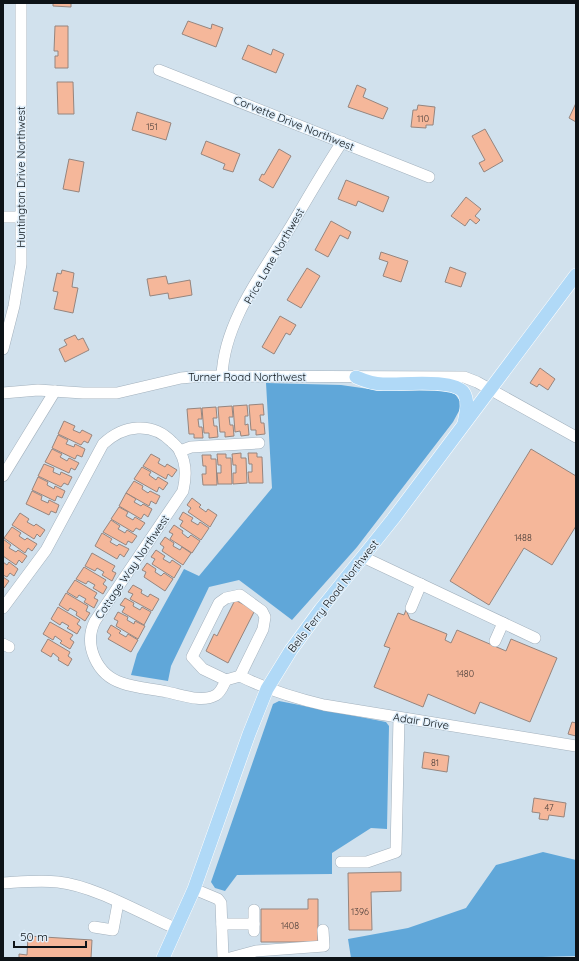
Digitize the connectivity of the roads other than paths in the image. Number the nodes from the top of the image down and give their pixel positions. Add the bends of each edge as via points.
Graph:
1 (21, 3) edge
2 (159, 70) dead end
3 (342, 142) junction
4 (429, 177) dead end
5 (3, 217) edge
6 (22, 217) junction
7 (576, 275) edge
8 (3, 349) edge
9 (222, 376) junction
10 (356, 377) junction
11 (491, 389) junction
12 (54, 391) junction
13 (3, 393) edge
14 (464, 425) junction
15 (576, 437) edge
16 (259, 443) dead end
17 (180, 451) junction
18 (3, 476) edge
19 (363, 557) junction
20 (421, 584) junction
21 (3, 608) edge
22 (411, 608) dead end
23 (503, 623) junction
24 (535, 638) dead end
25 (494, 641) dead end
26 (240, 676) junction
27 (226, 680) junction
28 (267, 689) junction
29 (399, 718) junction
30 (576, 746) edge
31 (341, 862) dead end
32 (3, 883) edge
33 (194, 889) junction
34 (118, 903) junction
35 (254, 910) dead end
36 (222, 924) junction
37 (94, 927) dead end
38 (177, 929) junction
39 (323, 930) dead end
40 (163, 958) edge
41 (222, 958) edge
42 (230, 958) edge

1 - 6 street, Huntington Drive Northwest
2 - 3 street, Corvette Drive Northwest
3 - 4 street, Corvette Drive Northwest
3 - 9 street, Price Lane Northwest via 253,288 232,330 226,348
5 - 6 street
6 - 8 street, Huntington Drive Northwest via 21,264
7 - 11 main road, Bells Ferry Road Northwest
9 - 10 street, Turner Road Northwest
9 - 12 street, Turner Road Northwest via 181,378 117,393 83,394
10 - 11 street, Turner Road Northwest via 464,378
10 - 14 main road via 371,383 436,384 459,388 467,403
11 - 14 main road, Bells Ferry Road Northwest
11 - 15 street, Turner Road Northwest
12 - 13 street, Turner Road Northwest
12 - 18 street
14 - 19 main road, Bells Ferry Road Northwest
16 - 17 street via 191,447
17 - 21 street via 162,433 151,429 138,427 111,436 98,452 46,550
17 - 27 street, Cottage Way Northwest via 185,481 179,498 95,621 90,630 89,640 98,665 109,677 122,683 192,698 209,698 222,690
19 - 20 street
19 - 28 main road, Bells Ferry Road Northwest via 291,650
20 - 22 street
20 - 23 street
23 - 24 street
23 - 25 street
26 - 27 street
26 - 27 street via 263,628 265,617 262,611 240,595 234,595 219,602 192,657 203,670
26 - 28 street
28 - 29 street, Adair Drive via 324,705
28 - 33 main road, Bells Ferry Road Northwest
29 - 30 street, Adair Drive
29 - 31 street via 396,852 367,862
32 - 34 street via 59,882 87,889
33 - 36 street via 222,903
33 - 38 main road, Bells Ferry Road Northwest
34 - 37 street via 113,930
34 - 38 street
35 - 36 street via 254,927
36 - 41 street
38 - 40 main road, Bells Ferry Road Northwest
39 - 42 street via 324,946 255,948

